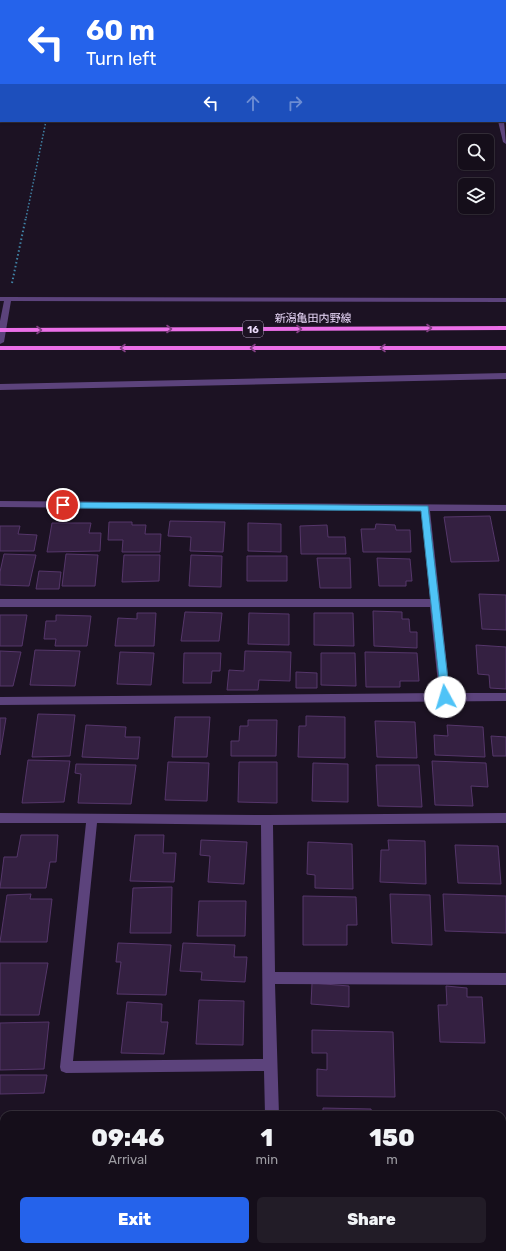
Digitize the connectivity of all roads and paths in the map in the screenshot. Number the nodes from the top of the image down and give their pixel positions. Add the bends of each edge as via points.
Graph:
1 (46, 122) edge
2 (501, 122) edge
3 (506, 142) edge
4 (4, 299) edge
5 (506, 300) edge
6 (506, 328) edge
7 (1, 330) edge
8 (0, 342) edge
9 (0, 348) edge
10 (506, 348) edge
11 (506, 376) edge
12 (0, 386) edge
13 (0, 504) edge
14 (425, 508) junction
15 (506, 508) edge
16 (0, 603) edge
17 (436, 603) junction
18 (445, 697) junction
19 (506, 697) edge
20 (0, 701) edge
21 (0, 818) edge
22 (92, 818) junction
23 (506, 818) edge
24 (267, 820) junction
25 (269, 978) junction
26 (506, 979) edge
27 (270, 1065) junction
28 (272, 1111) edge

1 - 4 path
2 - 3 street
4 - 5 street
4 - 7 street
7 -> 6 main road, 新潟亀田内野線 / 16
7 - 8 street
10 -> 9 main road, 16
11 - 12 street
13 - 14 street
14 - 15 street
14 - 17 street
16 - 17 street
17 - 18 street
18 - 19 street
18 - 20 street
21 - 22 street
22 - 24 street
22 - 27 street via 66,1067
23 - 24 street
24 - 25 street
25 - 26 street
25 - 27 street
27 - 28 street

